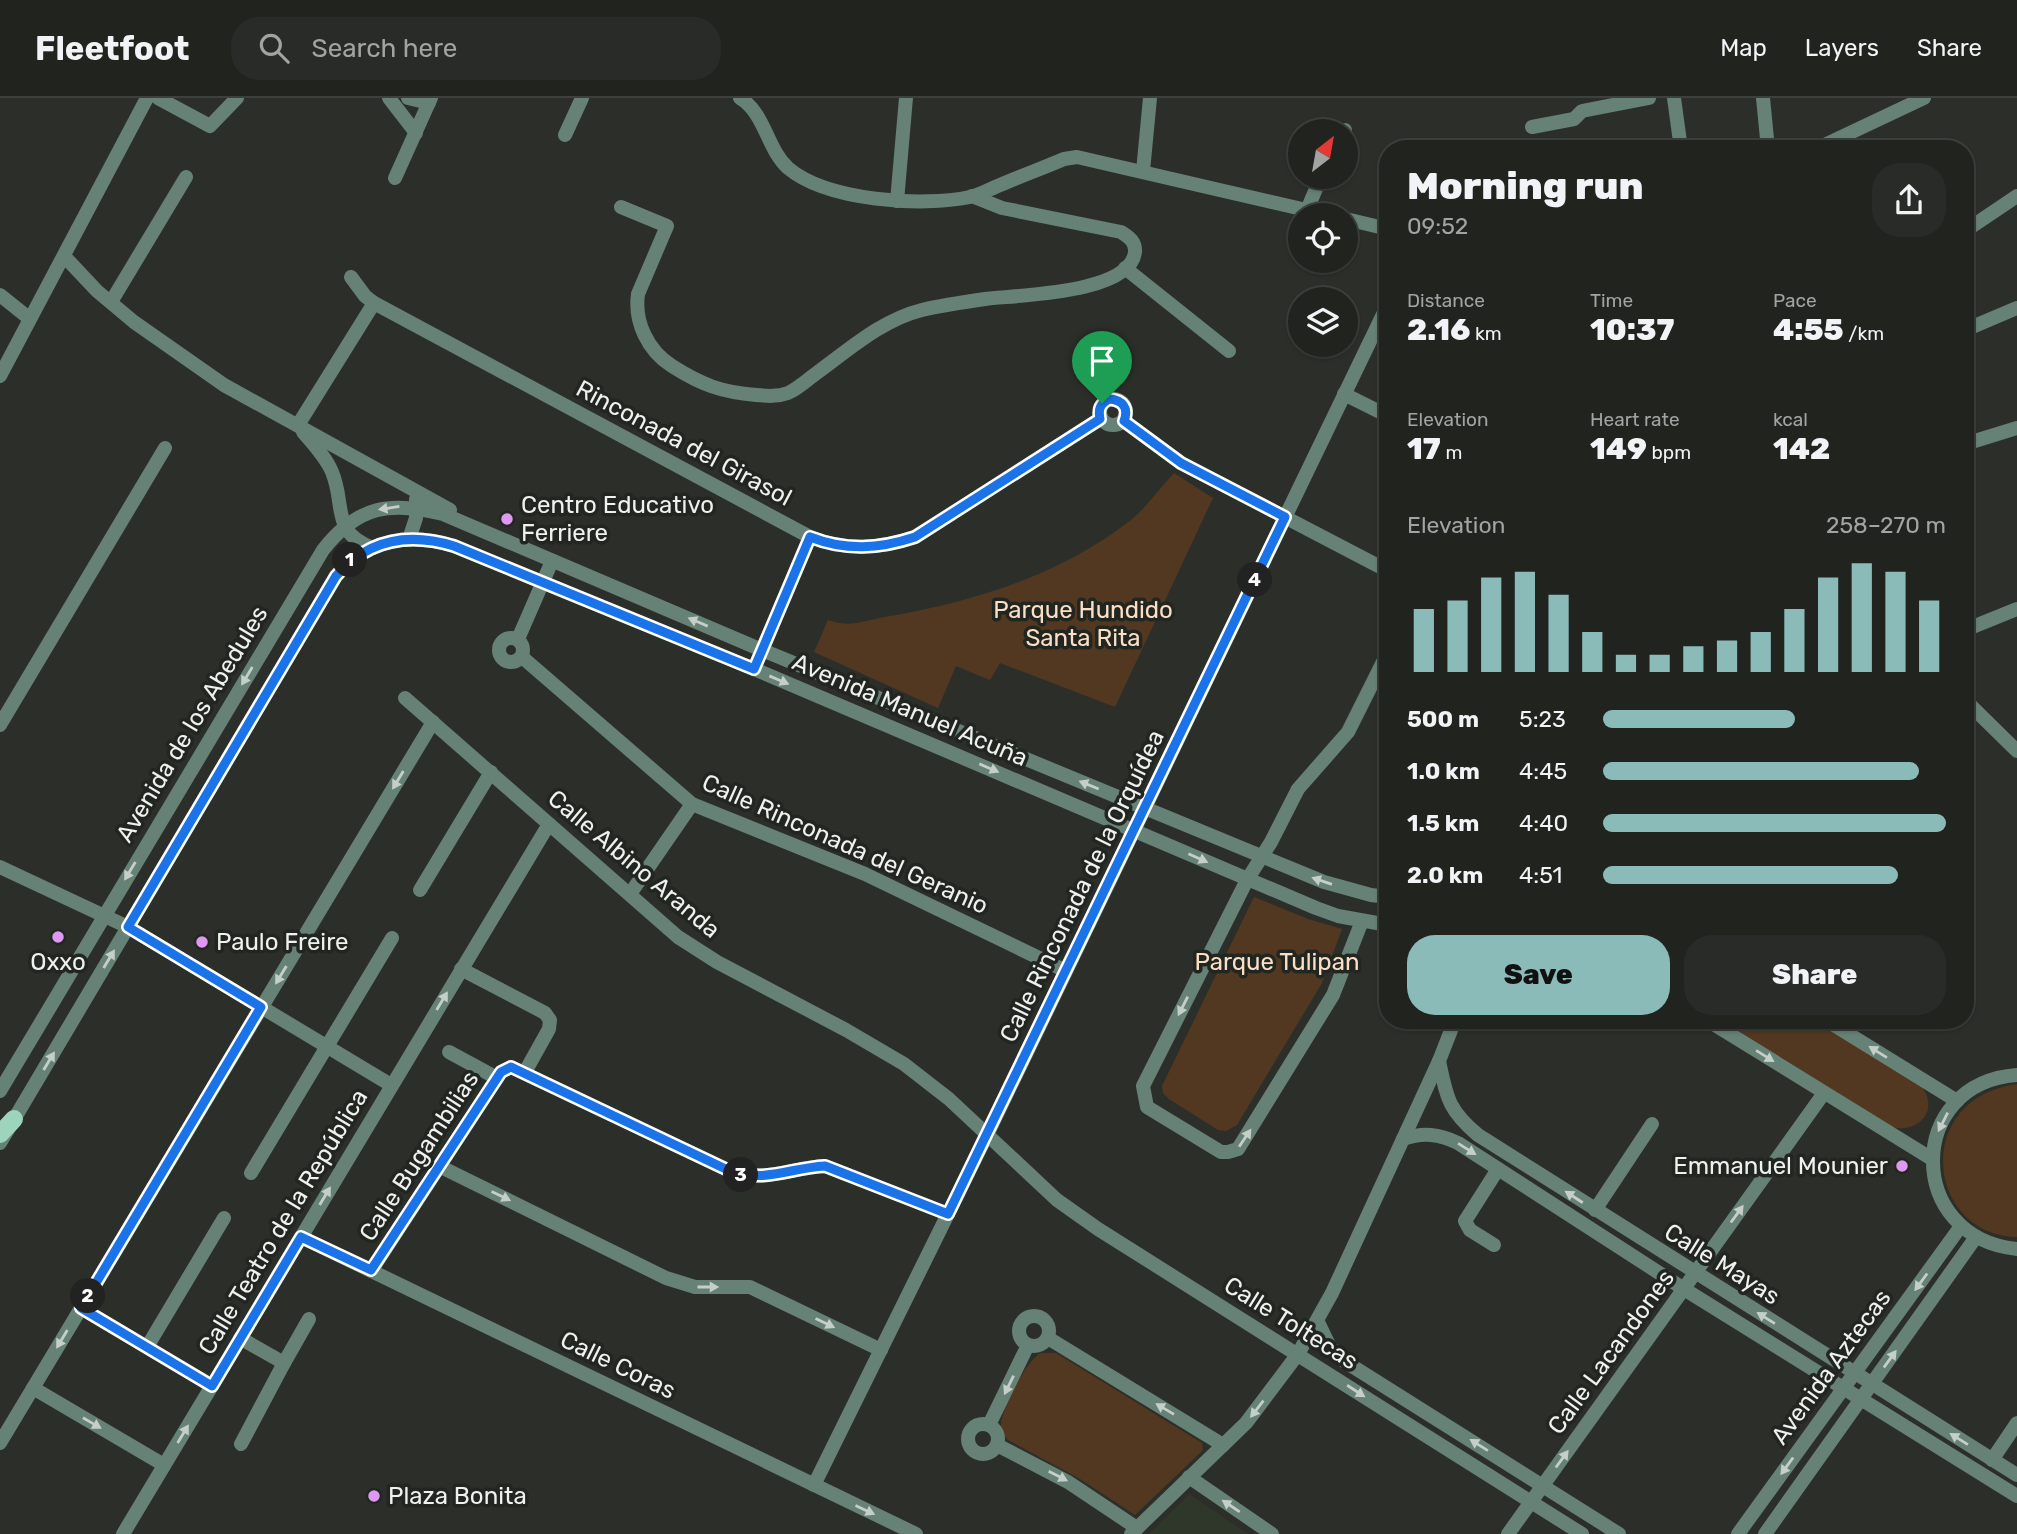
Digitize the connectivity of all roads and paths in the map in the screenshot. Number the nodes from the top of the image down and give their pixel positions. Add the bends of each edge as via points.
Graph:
1 (147, 98) edge
2 (158, 98) edge
3 (237, 98) edge
4 (389, 98) edge
5 (408, 98) edge
6 (582, 98) edge
7 (740, 98) edge
8 (906, 98) edge
9 (1150, 98) edge
10 (1651, 98) edge
11 (1673, 98) edge
12 (1763, 98) edge
13 (1924, 98) edge
14 (430, 100) edge
15 (1532, 127) dead end
16 (416, 133) junction
17 (565, 135) dead end
18 (1680, 140) edge
19 (1767, 140) edge
20 (1835, 140) edge
21 (1143, 171) junction
22 (186, 177) dead end
23 (395, 178) dead end
24 (2017, 196) edge
25 (971, 197) junction
26 (897, 201) junction
27 (1288, 205) edge
28 (621, 207) dead end
29 (1358, 222) edge
30 (1974, 225) edge
31 (1379, 227) edge
32 (64, 256) junction
33 (1125, 268) junction
34 (351, 277) dead end
35 (0, 295) edge
36 (111, 302) junction
37 (374, 303) junction
38 (2017, 308) edge
39 (30, 319) junction
40 (1379, 323) edge
41 (1974, 326) edge
42 (1229, 351) dead end
43 (4, 361) edge
44 (0, 376) edge
45 (1345, 394) junction
46 (1379, 411) edge
47 (1100, 419) junction
48 (1124, 421) junction
49 (298, 425) junction
50 (2017, 428) edge
51 (1974, 441) edge
52 (165, 448) dead end
53 (415, 491) junction
54 (417, 508) junction
55 (1285, 517) junction
56 (345, 527) junction
57 (810, 537) junction
58 (500, 538) junction
59 (410, 539) junction
60 (373, 548) junction
61 (552, 561) junction
62 (1379, 566) edge
63 (542, 582) junction
64 (2017, 609) edge
65 (1974, 626) edge
66 (518, 639) junction
67 (762, 650) junction
68 (522, 657) junction
69 (754, 669) junction
70 (1379, 671) edge
71 (405, 698) dead end
72 (1974, 708) edge
73 (433, 722) junction
74 (0, 725) edge
75 (2017, 751) edge
76 (491, 772) junction
77 (692, 804) junction
78 (1145, 808) junction
79 (550, 824) junction
80 (1135, 830) junction
81 (1262, 857) junction
82 (0, 867) edge
83 (1247, 880) junction
84 (420, 890) dead end
85 (630, 894) junction
86 (1379, 896) edge
87 (104, 915) junction
88 (1362, 921) junction
89 (1379, 924) edge
90 (128, 927) junction
91 (392, 938) dead end
92 (461, 969) junction
93 (1066, 971) junction
94 (261, 1007) junction
95 (1451, 1029) edge
96 (1721, 1029) edge
97 (1841, 1029) edge
98 (327, 1047) junction
99 (449, 1052) dead end
100 (1439, 1061) junction
101 (525, 1072) junction
102 (501, 1073) junction
103 (2017, 1075) edge
104 (391, 1086) junction
105 (0, 1091) edge
106 (1824, 1093) junction
107 (1957, 1101) junction
108 (14, 1119) junction
109 (1652, 1124) dead end
110 (0, 1134) edge
111 (988, 1135) junction
112 (1403, 1139) junction
113 (0, 1143) edge
114 (1932, 1159) junction
115 (439, 1166) junction
116 (1498, 1169) junction
117 (251, 1173) dead end
118 (1595, 1210) junction
119 (948, 1214) junction
120 (223, 1218) dead end
121 (1961, 1226) junction
122 (301, 1237) junction
123 (1976, 1237) junction
124 (1494, 1245) dead end
125 (2017, 1248) edge
126 (371, 1270) junction
127 (1695, 1274) junction
128 (1684, 1289) junction
129 (81, 1308) junction
130 (309, 1319) dead end
131 (1318, 1322) junction
132 (240, 1338) junction
133 (1048, 1338) junction
134 (1028, 1345) junction
135 (147, 1347) junction
136 (881, 1350) junction
137 (1298, 1354) junction
138 (284, 1363) junction
139 (1854, 1373) junction
140 (1872, 1383) junction
141 (212, 1386) junction
142 (1844, 1387) junction
143 (33, 1388) junction
144 (1861, 1398) junction
145 (2017, 1423) edge
146 (989, 1425) junction
147 (0, 1443) edge
148 (241, 1444) dead end
149 (997, 1445) junction
150 (1223, 1445) junction
151 (1993, 1460) junction
152 (164, 1465) junction
153 (2017, 1475) edge
154 (1189, 1478) junction
155 (814, 1485) junction
156 (1543, 1486) junction
157 (2017, 1496) edge
158 (1531, 1503) junction
159 (1134, 1531) edge
160 (123, 1534) edge
161 (916, 1534) edge
162 (1272, 1534) edge
163 (1508, 1534) edge
164 (1582, 1534) edge
165 (1619, 1534) edge
166 (1738, 1534) edge
167 (1765, 1534) edge

1 - 32 street
2 - 3 street via 210,126
4 - 16 street
5 - 14 street
6 - 17 street
7 - 26 street via 754,110 788,167 831,188
8 - 26 street
9 - 21 street
10 - 11 street
10 - 15 street via 1582,111 1574,119
11 - 18 street
12 - 19 street
13 - 20 street
14 - 16 street
16 - 23 street
21 - 25 street via 1077,157
21 - 27 street
22 - 36 street
24 - 30 street
25 - 26 street
25 - 33 street via 1002,208 1121,232 1135,247
28 - 33 street via 667,226 638,294 640,325 649,343 670,365 728,393 786,394 902,316 985,299 1069,291
29 - 31 street
32 - 36 street
32 - 39 street
33 - 42 street
34 - 37 street
35 - 39 street
36 - 49 street via 224,385
37 - 49 street
37 - 57 street, Rinconada del Girasol
38 - 41 street
39 - 43 street
40 - 45 street, Calle Rinconada de la Orquídea
43 - 44 street
45 - 46 street
45 - 55 street, Calle Rinconada de la Orquídea
47 - 48 street via 1116,426
47 - 48 street via 1102,403 1109,399 1124,405
47 - 57 street, Rinconada del Girasol via 915,537 868,548 827,544
48 - 55 street via 1181,463
49 - 53 street
49 - 56 street via 332,471
50 - 51 street
52 - 74 street
53 - 54 street
53 - 58 street
54 -> 56 street, Avenida de los Abedules via 377,510
54 - 58 street, Avenida de los Abedules
54 - 59 street
55 - 62 street
55 - 78 street, Calle Rinconada de la Orquídea
56 - 60 street via 359,543
56 -> 87 street, Avenida de los Abedules via 323,550
57 - 67 street
58 - 61 street, Avenida Manuel Acuña
59 - 60 street, Avenida Manuel Acuña
59 - 63 street, Avenida Manuel Acuña via 454,546
60 - 90 street, Avenida de los Abedules via 350,560 336,576
61 - 63 street
67 -> 61 street, Avenida Manuel Acuña
63 - 66 street
63 - 69 street, Avenida Manuel Acuña
64 - 65 street
66 - 68 street via 524,647
66 - 68 street via 505,639 499,649 505,660
67 - 69 street
78 -> 67 street, Avenida Manuel Acuña
68 - 77 street, Calle Rinconada del Geranio
69 -> 80 street, Avenida Manuel Acuña
70 - 81 street via 1349,732 1298,789
71 - 73 street, Calle Albino Aranda
72 - 75 street
73 - 76 street, Calle Albino Aranda
73 -> 94 street
76 - 79 street, Calle Albino Aranda
76 - 84 street
77 - 85 street
77 - 93 street, Calle Rinconada del Geranio via 864,874
78 - 80 street, Calle Rinconada de la Orquídea
78 - 81 street, Avenida Manuel Acuña
79 - 85 street, Calle Albino Aranda
79 - 92 street, Calle Teatro de la República
80 -> 83 street, Avenida Manuel Acuña
80 - 93 street, Calle Rinconada de la Orquídea
81 - 83 street
86 -> 81 street, Avenida Manuel Acuña via 1324,882
82 - 87 street
83 - 88 street, Avenida Manuel Acuña
83 -> 88 street via 1143,1086 1147,1107 1221,1152 1240,1146 1323,1013 1342,979
85 - 111 street, Calle Albino Aranda via 678,937 717,962 904,1064
87 - 90 street
87 - 105 street, Avenida de los Abedules
88 - 89 street, Avenida Manuel Acuña
90 - 94 street
108 -> 90 street, Avenida de los Abedules
91 - 98 street
92 - 101 street via 545,1013 550,1020
104 -> 92 street, Calle Teatro de la República
93 - 111 street, Calle Rinconada de la Orquídea
94 - 98 street
94 - 129 street
95 - 100 street
96 -> 106 street
107 -> 97 street
98 - 104 street
98 - 117 street
99 - 102 street
100 - 112 street
118 -> 100 street, Calle Mayas via 1463,1123 1447,1098
101 - 102 street via 511,1067
101 - 119 street via 732,1172 766,1176 825,1166
102 - 115 street, Calle Bugambilias
103 - 107 street via 1984,1082
122 -> 104 street, Calle Teatro de la República
106 - 114 street
127 -> 106 street, Calle Lacandones
107 -> 114 street via 1937,1134
108 - 110 main road
108 - 113 street, Avenida de los Abedules
109 - 118 street
111 - 119 street, Calle Rinconada de la Orquídea
111 - 137 street, Calle Toltecas via 1057,1200 1098,1229
112 -> 116 street, Calle Mayas via 1417,1134 1445,1137
112 - 131 street
114 - 121 street via 1940,1196
115 - 126 street, Calle Bugambilias
115 -> 136 street via 666,1278 695,1287 750,1287
116 - 124 street via 1465,1221 1470,1230
116 - 128 street, Calle Mayas
118 - 127 street, Calle Mayas
119 - 136 street, Calle Rinconada de la Orquídea
120 - 135 street
121 - 123 street
121 -> 139 street, Avenida Aztecas
122 - 126 street, Calle Coras
122 - 132 street, Calle Teatro de la República
123 - 125 street
140 -> 123 street, Avenida Aztecas
126 - 155 street, Calle Coras
127 - 128 street, Calle Lacandones
139 -> 127 street, Calle Mayas
128 - 142 street, Calle Mayas
156 -> 128 street, Calle Lacandones
129 - 135 street
129 -> 143 street
130 - 138 street
131 - 137 street
156 -> 131 street, Calle Toltecas via 1344,1361 1330,1347
132 - 138 street
132 - 141 street, Calle Teatro de la República
133 - 134 street via 1040,1346
133 - 134 street via 1048,1324 1029,1317 1019,1327 1022,1341
150 -> 133 street
134 -> 146 street
135 - 141 street
136 - 155 street, Calle Rinconada de la Orquídea
137 -> 150 street via 1246,1423
137 -> 158 street, Calle Toltecas
138 - 148 street
139 - 140 street, Calle Mayas
139 - 142 street, Avenida Aztecas
140 - 144 street, Avenida Aztecas
151 -> 140 street, Calle Mayas
152 -> 141 street, Calle Teatro de la República
142 - 144 street, Calle Mayas
142 -> 166 street, Avenida Aztecas
143 - 147 street
143 -> 152 street
144 - 157 street, Calle Mayas
144 - 167 street, Avenida Aztecas
145 - 151 street
146 - 149 street via 997,1433
146 - 149 street via 976,1425 968,1441 981,1454
149 -> 159 street via 1068,1482
150 - 154 street
151 - 153 street, Calle Mayas
152 - 160 street, Calle Teatro de la República
154 - 159 street
162 -> 154 street
155 -> 161 street, Calle Coras
156 - 158 street, Calle Lacandones
156 - 165 street, Calle Toltecas
158 - 163 street, Calle Lacandones
158 - 164 street, Calle Toltecas

